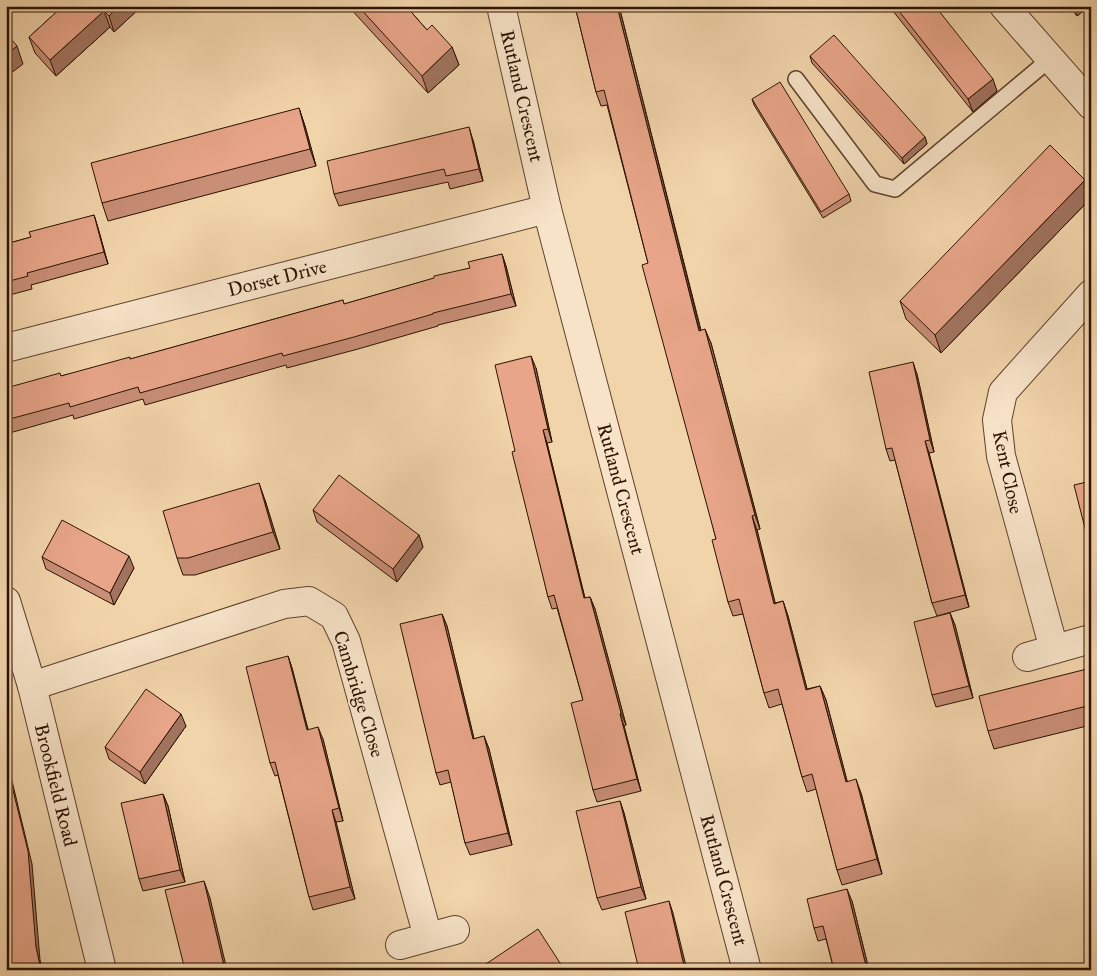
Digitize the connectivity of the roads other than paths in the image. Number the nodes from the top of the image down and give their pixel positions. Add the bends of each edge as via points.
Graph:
1 (501, 6) edge
2 (1004, 6) edge
3 (1050, 59) junction
4 (796, 78) dead end
5 (1091, 105) edge
6 (547, 209) junction
7 (1091, 294) edge
8 (6, 348) edge
9 (6, 602) edge
10 (1087, 640) dead end
11 (1054, 649) junction
12 (1027, 657) dead end
13 (32, 686) junction
14 (454, 930) dead end
15 (428, 937) junction
16 (400, 945) dead end
17 (102, 970) edge
18 (747, 970) edge

1 - 6 street, Rutland Crescent
2 - 3 street
3 - 4 lane via 896,189 875,184
3 - 5 street
6 - 8 street, Dorset Drive
6 - 18 street, Rutland Crescent
7 - 11 street, Kent Close via 1003,392 997,420 1001,456
9 - 13 street, Brookfield Road
10 - 11 street
11 - 12 street
13 - 15 street, Cambridge Close via 284,604 309,601 334,616 346,641
13 - 17 street, Brookfield Road
14 - 15 street
15 - 16 street

